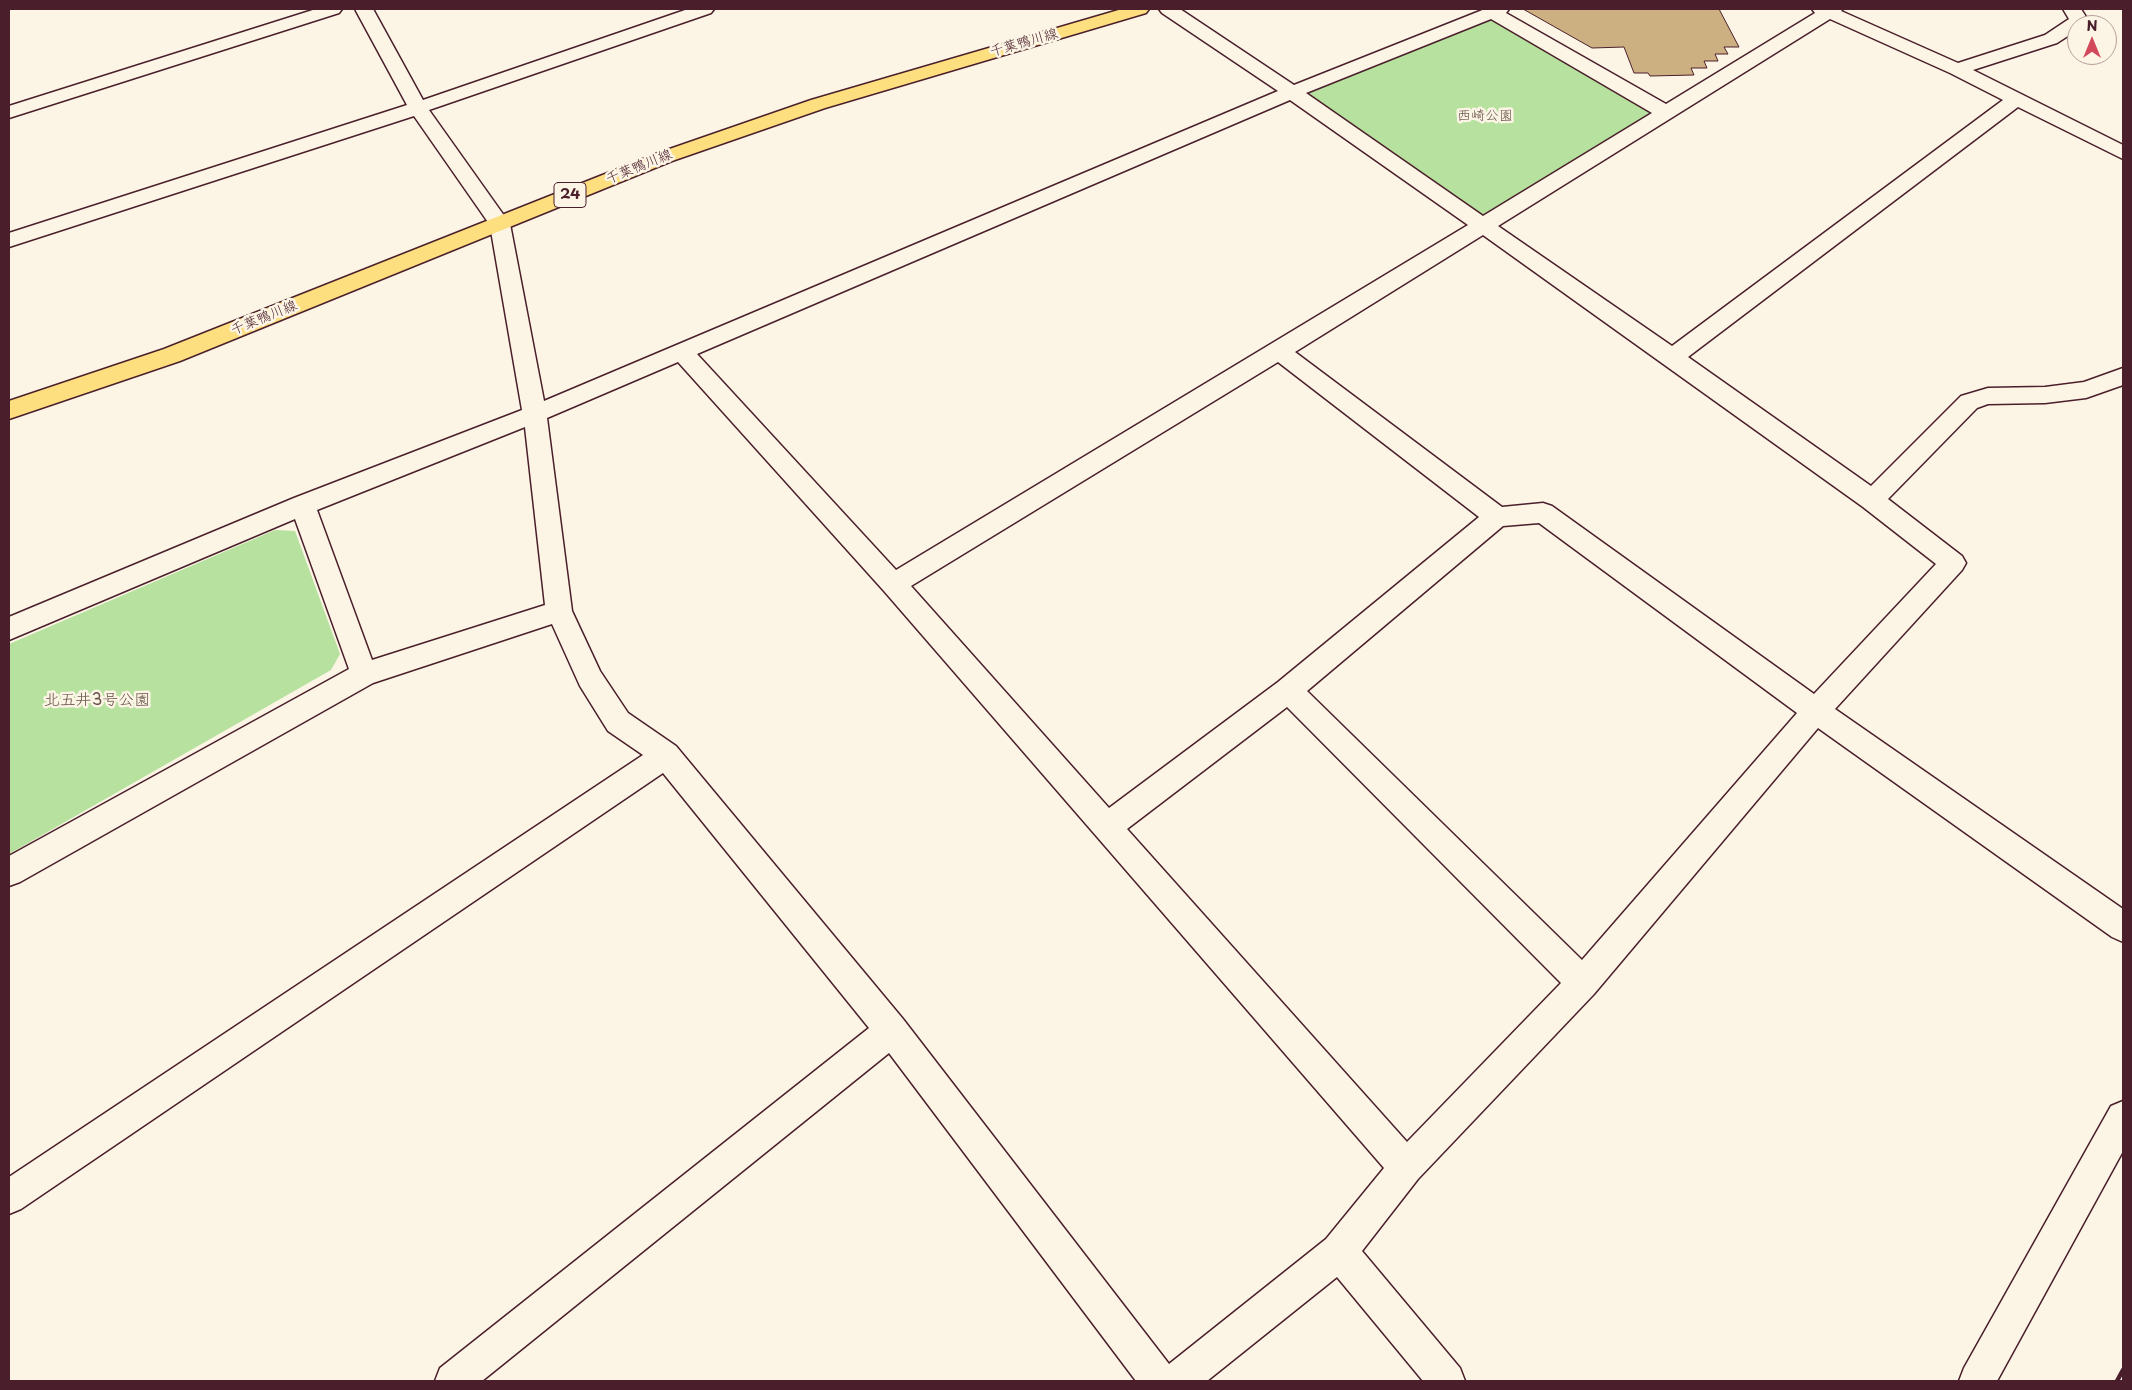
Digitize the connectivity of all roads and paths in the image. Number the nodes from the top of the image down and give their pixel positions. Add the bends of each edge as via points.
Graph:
1 (333, 9) edge
2 (364, 9) edge
3 (705, 9) edge
4 (1140, 9) edge
5 (1168, 9) edge
6 (2072, 9) edge
7 (1828, 10) edge
8 (1496, 11) edge
9 (1957, 69) junction
10 (1292, 92) junction
11 (2017, 99) junction
12 (418, 108) junction
13 (9, 112) edge
14 (1665, 112) junction
15 (2123, 153) edge
16 (500, 224) junction
17 (1482, 226) junction
18 (9, 240) edge
19 (1279, 351) junction
20 (683, 352) junction
21 (1672, 357) junction
22 (2123, 376) edge
23 (9, 410) edge
24 (535, 414) junction
25 (1872, 500) junction
26 (303, 505) junction
27 (1497, 518) junction
28 (893, 584) junction
29 (559, 611) junction
30 (9, 629) edge
31 (364, 674) junction
32 (1288, 690) junction
33 (1816, 711) junction
34 (666, 755) junction
35 (1106, 828) junction
36 (9, 872) edge
37 (2123, 927) edge
38 (1583, 984) junction
39 (892, 1030) junction
40 (2123, 1118) edge
41 (1406, 1167) junction
42 (9, 1198) edge
43 (1339, 1252) junction
44 (453, 1381) edge
45 (1160, 1381) edge
46 (1178, 1381) edge
47 (1447, 1381) edge
48 (1977, 1381) edge

1 - 13 street
2 - 12 street
3 - 12 street
4 - 16 main road, 千葉鴨川線 / 24 via 818,104 665,157
5 - 10 street
6 - 9 street via 2079,20 2051,39
7 - 9 street
7 - 14 street
8 - 10 street
8 - 14 street
9 - 11 street
10 - 17 street
10 - 20 street
11 - 15 street
11 - 21 street
12 - 16 street
12 - 18 street
14 - 17 street
16 - 23 main road, 千葉鴨川線 / 24 via 172,355
16 - 24 street
17 - 19 street
17 - 21 street
19 - 27 street
19 - 28 street
20 - 24 street
20 - 28 street
21 - 25 street
22 - 25 street via 2086,390 1988,396 1969,402
24 - 26 street
24 - 29 street
25 - 33 street via 1953,563
26 - 30 street
26 - 31 street
27 - 32 street
27 - 33 street via 1543,513
28 - 35 street
29 - 31 street
29 - 34 street via 590,678 618,722
31 - 36 street
32 - 35 street
32 - 38 street
33 - 37 street
33 - 38 street
34 - 39 street
34 - 42 street
35 - 41 street
38 - 41 street
39 - 44 street
39 - 45 street
40 - 48 street
41 - 43 street
43 - 46 street
43 - 47 street

